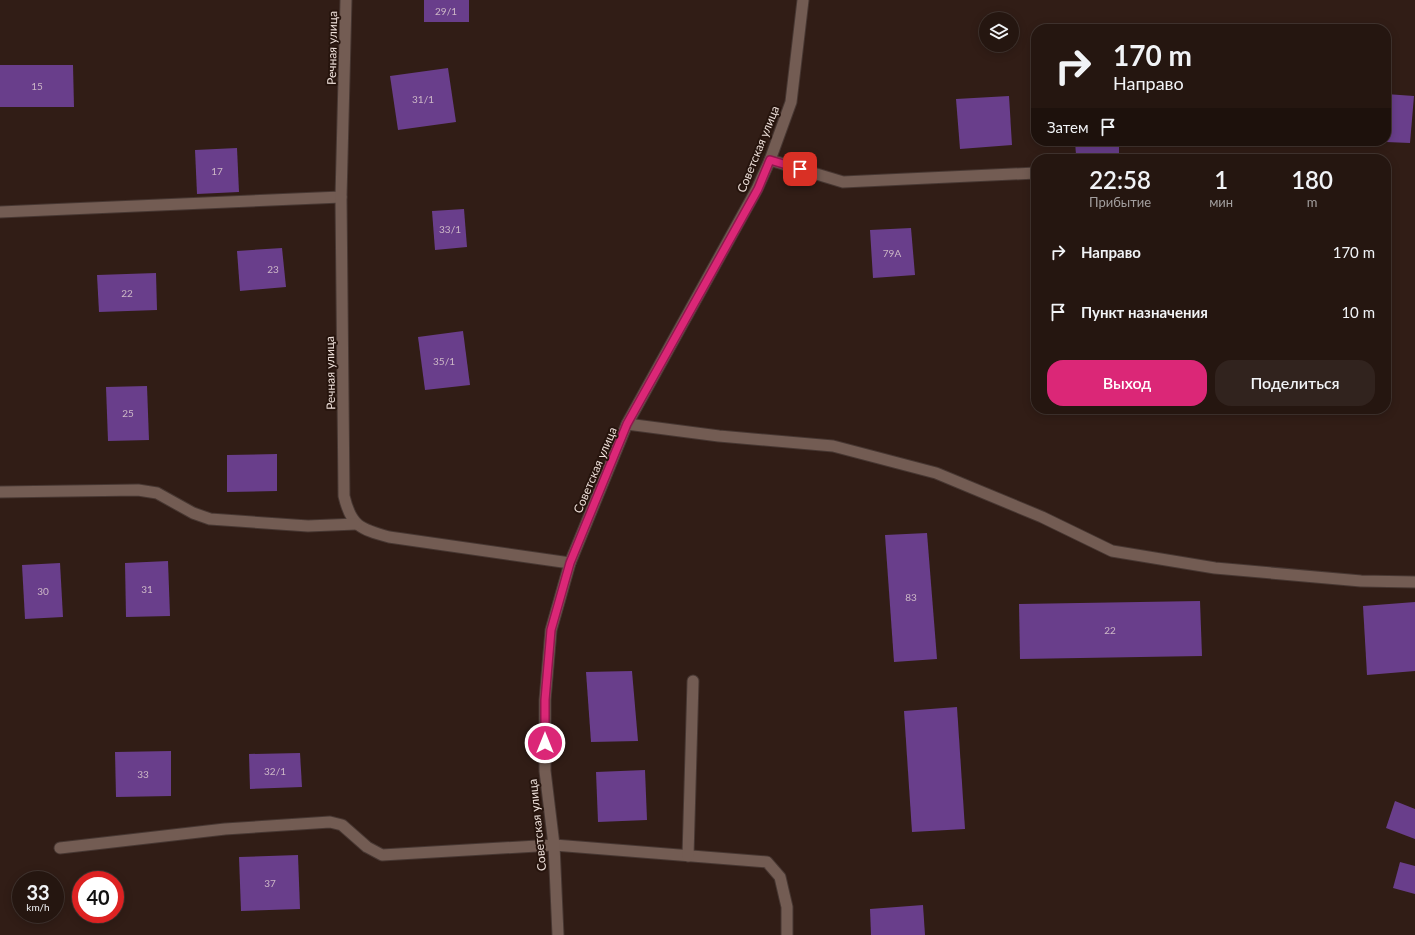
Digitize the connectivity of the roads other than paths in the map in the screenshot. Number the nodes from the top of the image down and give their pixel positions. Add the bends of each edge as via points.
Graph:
1 (346, 0) edge
2 (803, 0) edge
3 (770, 160) junction
4 (1031, 173) edge
5 (342, 197) junction
6 (0, 212) edge
7 (627, 424) junction
8 (0, 492) edge
9 (356, 524) junction
10 (570, 563) junction
11 (1415, 582) edge
12 (693, 681) dead end
13 (554, 845) junction
14 (60, 848) dead end
15 (688, 856) junction
16 (558, 935) edge
17 (787, 935) edge

1 - 5 street, Речная улица
2 - 3 street, Советская улица via 791,102
3 - 4 street via 844,182
3 - 7 street, Советская улица via 758,189
5 - 6 street
5 - 9 street, Речная улица via 344,496 348,512
7 - 10 street, Советская улица
7 - 11 street via 719,436 833,446 936,473 1042,517 1112,551 1214,568 1361,581
8 - 9 street via 138,490 156,493 210,519 308,526
9 - 10 street via 370,532 388,537
10 - 13 street, Советская улица via 551,630 545,700 545,771
12 - 15 street
13 - 14 street via 382,855 367,847 342,826 330,822 225,829
13 - 15 street
13 - 16 street, Советская улица
15 - 17 street via 767,862 780,877 787,907

